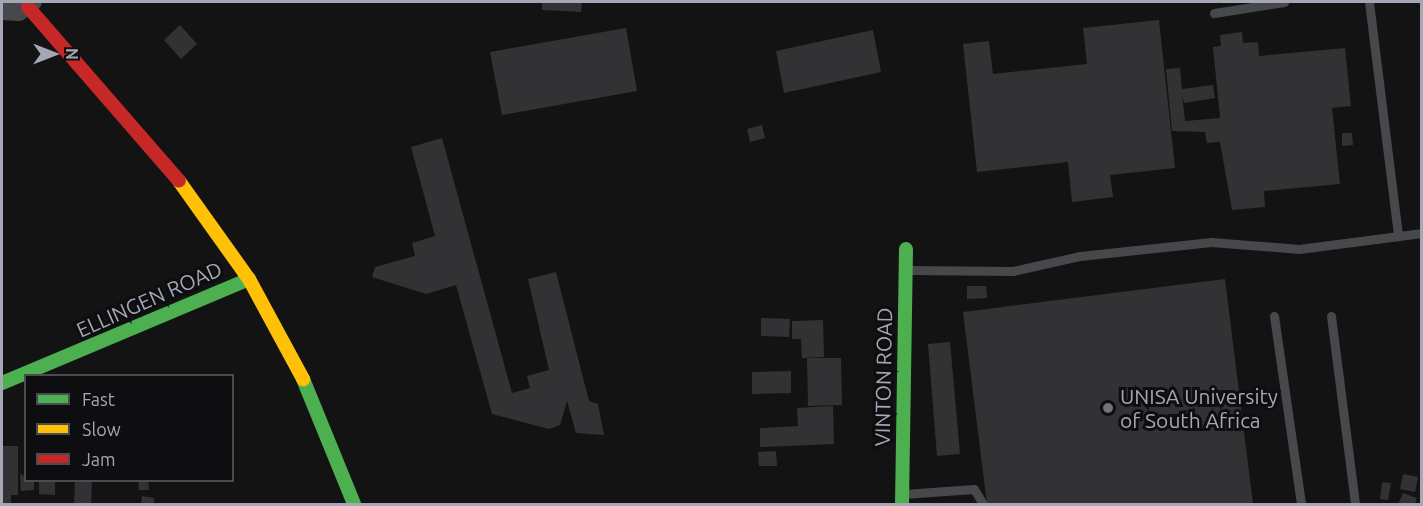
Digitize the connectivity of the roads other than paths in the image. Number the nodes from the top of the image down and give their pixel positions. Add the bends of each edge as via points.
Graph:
1 (1284, 2) edge
2 (1369, 2) edge
3 (31, 4) edge
4 (2, 11) edge
5 (1214, 13) dead end
6 (1422, 233) edge
7 (1398, 236) junction
8 (906, 249) dead end
9 (905, 270) junction
10 (249, 279) junction
11 (1274, 316) dead end
12 (1331, 316) dead end
13 (2, 383) edge
14 (899, 502) edge
15 (354, 504) edge
16 (983, 504) edge
17 (1302, 504) edge
18 (1355, 504) edge

1 - 5 lane
2 - 7 lane
3 - 4 street
3 - 10 street via 174,174
6 - 7 lane
7 - 9 lane via 1299,249 1211,242 976,274
8 - 9 street, VINTON ROAD
9 - 14 street, VINTON ROAD
10 - 13 street, ELLINGEN ROAD
10 - 15 street, ELLINGEN ROAD via 314,398
11 - 17 lane
12 - 18 lane
14 - 16 lane via 974,489

